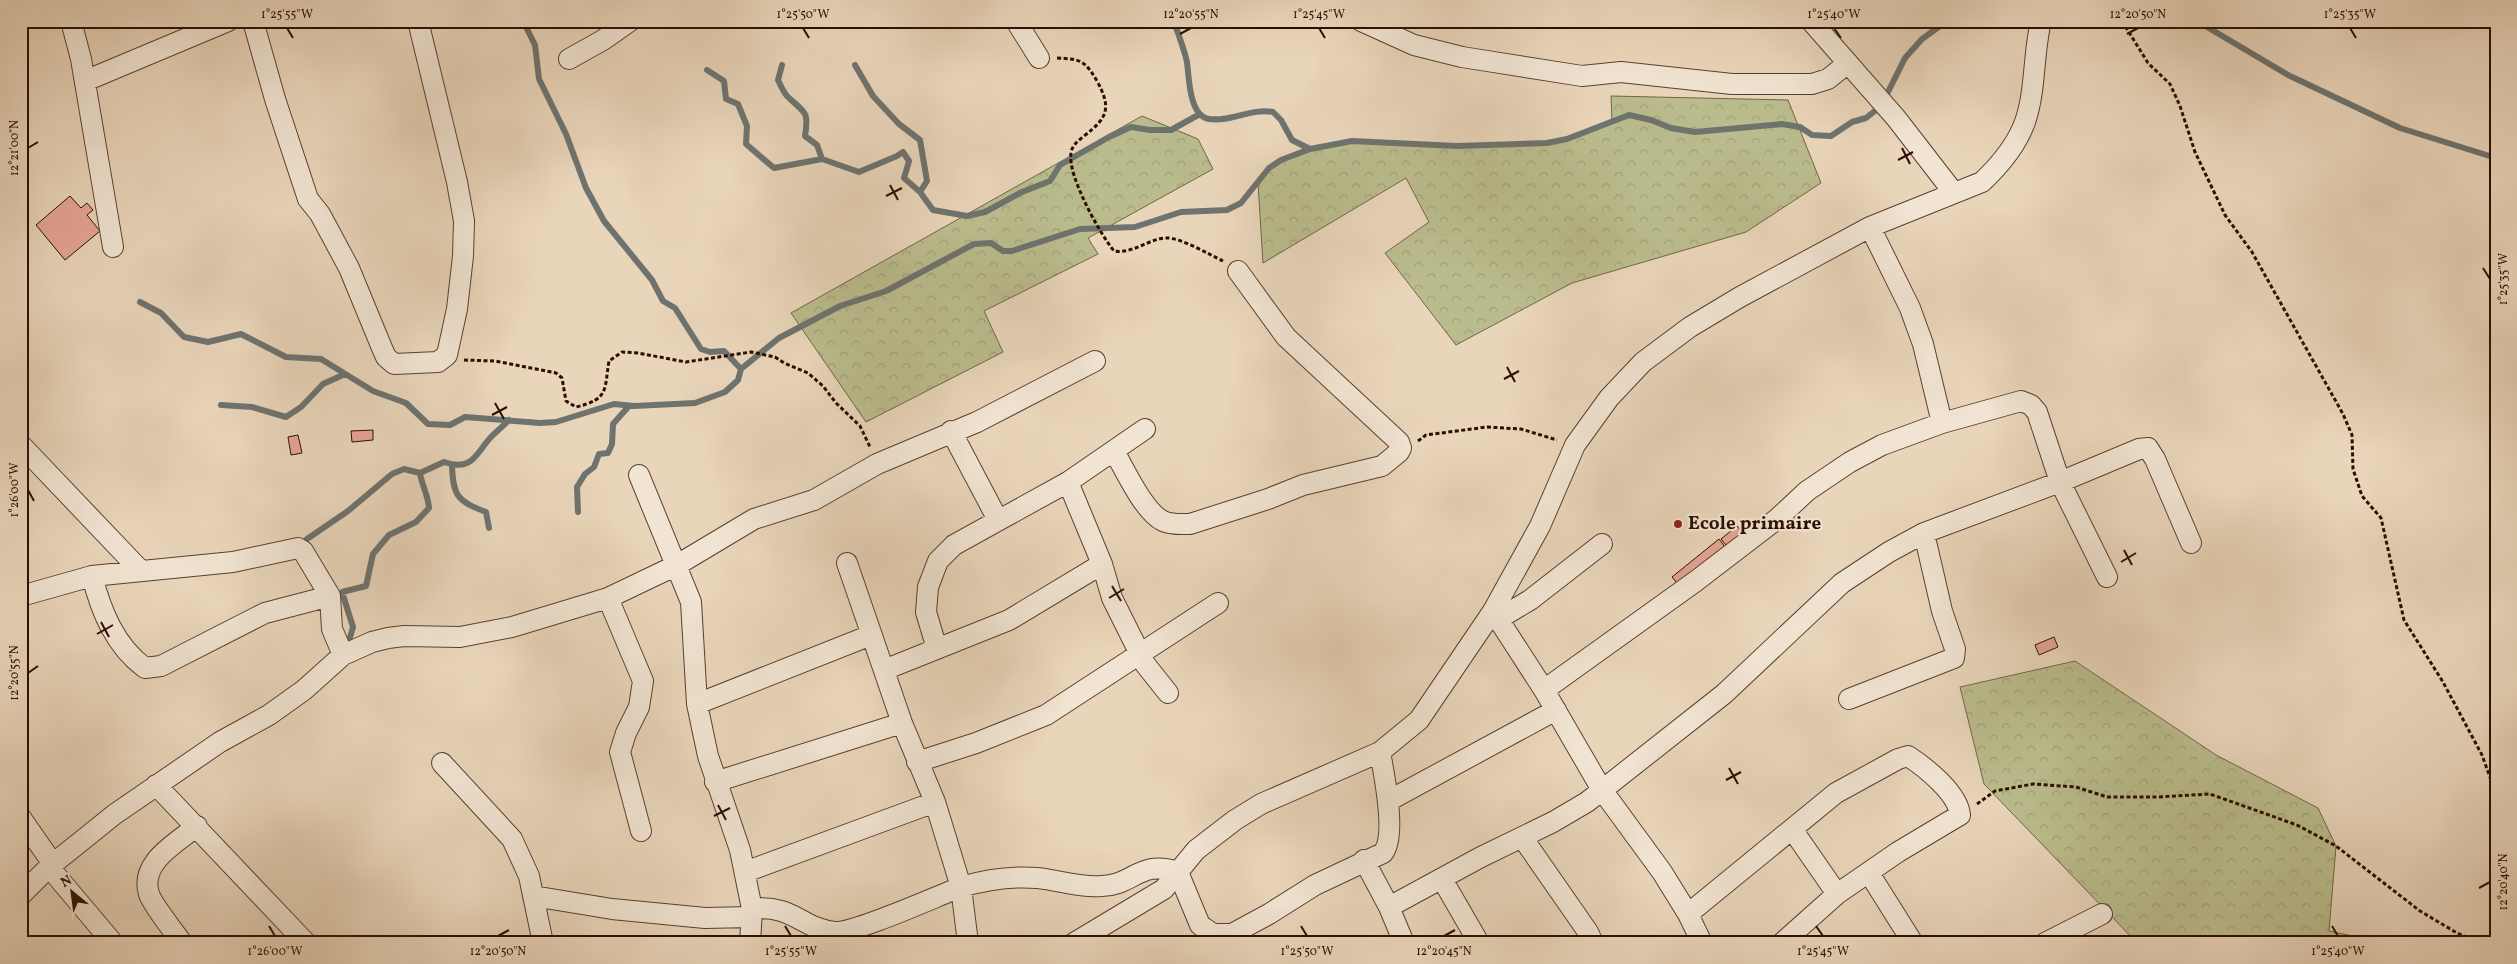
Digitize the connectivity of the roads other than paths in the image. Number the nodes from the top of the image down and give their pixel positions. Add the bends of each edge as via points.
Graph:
1 (71, 21) edge
2 (228, 21) edge
3 (253, 21) edge
4 (418, 21) edge
5 (630, 21) edge
6 (1016, 21) edge
7 (1361, 21) edge
8 (1811, 21) edge
9 (2041, 21) edge
10 (1039, 58) road end
11 (569, 59) dead end
12 (1848, 63) junction
13 (85, 81) junction
14 (1954, 193) junction
15 (1870, 227) junction
16 (113, 247) dead end
17 (1238, 271) road end
18 (1095, 361) dead end
19 (1942, 423) junction
20 (1145, 429) dead end
21 (951, 431) junction
22 (21, 445) edge
23 (1114, 451) junction
24 (639, 475) dead end
25 (1068, 482) junction
26 (2060, 482) junction
27 (998, 520) junction
28 (1924, 533) junction
29 (2191, 543) dead end
30 (1602, 544) dead end
31 (847, 563) dead end
32 (1102, 564) junction
33 (677, 565) junction
34 (140, 571) junction
35 (92, 576) junction
36 (2107, 578) dead end
37 (21, 596) edge
38 (330, 596) junction
39 (608, 598) junction
40 (1218, 603) dead end
41 (1495, 615) junction
42 (871, 635) junction
43 (937, 649) junction
44 (1140, 654) junction
45 (343, 655) junction
46 (884, 670) junction
47 (1544, 690) junction
48 (1168, 693) dead end
49 (1850, 699) dead end
50 (696, 704) junction
51 (1556, 710) junction
52 (902, 723) junction
53 (1380, 752) junction
54 (442, 762) dead end
55 (917, 762) junction
56 (715, 782) junction
57 (156, 785) junction
58 (1602, 790) junction
59 (1388, 801) junction
60 (935, 802) junction
61 (21, 818) edge
62 (197, 826) junction
63 (1792, 830) junction
64 (641, 831) dead end
65 (1522, 837) junction
66 (1364, 860) junction
67 (51, 865) junction
68 (744, 872) junction
69 (1178, 872) junction
70 (1869, 873) junction
71 (1442, 879) junction
72 (961, 887) junction
73 (1837, 894) junction
74 (21, 895) edge
75 (533, 896) junction
76 (1389, 907) junction
77 (752, 913) junction
78 (1688, 914) junction
79 (2102, 914) dead end
80 (1096, 937) edge
81 (112, 943) edge
82 (182, 943) edge
83 (306, 943) edge
84 (543, 943) edge
85 (750, 943) edge
86 (968, 943) edge
87 (1074, 943) edge
88 (1404, 943) edge
89 (1479, 943) edge
90 (1593, 943) edge
91 (1702, 943) edge
92 (1782, 943) edge
93 (1913, 943) edge
94 (2045, 943) edge

1 - 13 street
2 - 13 street
3 - 4 street via 305,191 349,268 386,357 394,364 444,360 448,355 463,256 464,221 457,182
5 - 11 street
6 - 10 street
7 - 12 street via 1414,45 1462,57 1582,76 1621,72 1732,84 1812,84 1828,79
8 - 12 street
9 - 14 street via 2024,123 2005,155 1982,182
12 - 14 street
13 - 16 street
14 - 15 street
15 - 19 street via 1924,344
15 - 41 street via 1740,297 1690,327 1643,362 1609,398 1575,445 1540,526
17 - 23 street via 1286,337 1399,442 1400,452 1382,466 1303,485 1190,524 1178,524 1163,521 1149,510
18 - 21 street via 976,422
19 - 26 street via 2021,401 2031,405 2037,412
19 - 47 street via 1882,445 1850,462 1807,491 1777,519 1696,581
20 - 23 street
21 - 27 street
21 - 33 street via 877,464 814,500 754,519
22 - 34 street
23 - 25 street
24 - 33 street
25 - 27 street
25 - 32 street
26 - 28 street
26 - 29 street via 2140,448 2148,448
26 - 36 street
27 - 43 street via 954,545 938,560 928,586 926,612
28 - 49 street via 1942,611 1955,649 1954,658
28 - 58 street via 1842,583 1724,694
30 - 41 street via 1530,600
31 - 42 street
32 - 43 street via 1009,620
32 - 44 street via 1112,598
33 - 39 street
33 - 50 street via 690,602
34 - 35 street
34 - 38 street via 233,562 298,548 304,551
35 - 37 street
35 - 38 street via 100,608 116,636 135,661 145,668 161,666 265,613
38 - 45 street via 332,629
39 - 45 street via 512,627 460,637 388,638
39 - 64 street via 643,681 639,707 620,752
40 - 44 street
41 - 47 street
41 - 53 street via 1419,720
42 - 46 street
42 - 50 street
43 - 46 street
44 - 48 street
44 - 55 street via 1046,715
45 - 57 street via 304,690
46 - 52 street
47 - 51 street
50 - 56 street
51 - 58 street
51 - 59 street
52 - 55 street
52 - 56 street
53 - 59 street
53 - 69 street via 1261,804 1196,850
54 - 75 street via 512,840 529,876
55 - 60 street
56 - 68 street via 727,809
57 - 62 street
57 - 67 street
58 - 65 street via 1554,822
58 - 78 street via 1662,872
59 - 66 street via 1388,847 1383,853
60 - 68 street
60 - 72 street
61 - 67 street
62 - 82 street via 159,856 151,867 149,882 149,894
62 - 83 street
63 - 70 street via 1836,793 1908,756 1943,786 1960,808 1960,815
63 - 73 street
63 - 78 street
65 - 71 street
65 - 90 street
66 - 69 street via 1232,934 1213,934 1200,925
66 - 76 street
67 - 74 street
67 - 81 street
68 - 77 street
69 - 72 street via 1167,868 1146,869 1115,884 1102,886 1036,878 983,881
69 - 80 street via 1164,888
70 - 73 street
70 - 93 street
71 - 76 street
71 - 89 street
72 - 77 street via 836,932 768,907
72 - 86 street
73 - 92 street
75 - 77 street via 612,909 705,918
75 - 84 street
76 - 88 street
77 - 85 street
78 - 91 street
79 - 94 street
80 - 87 street

